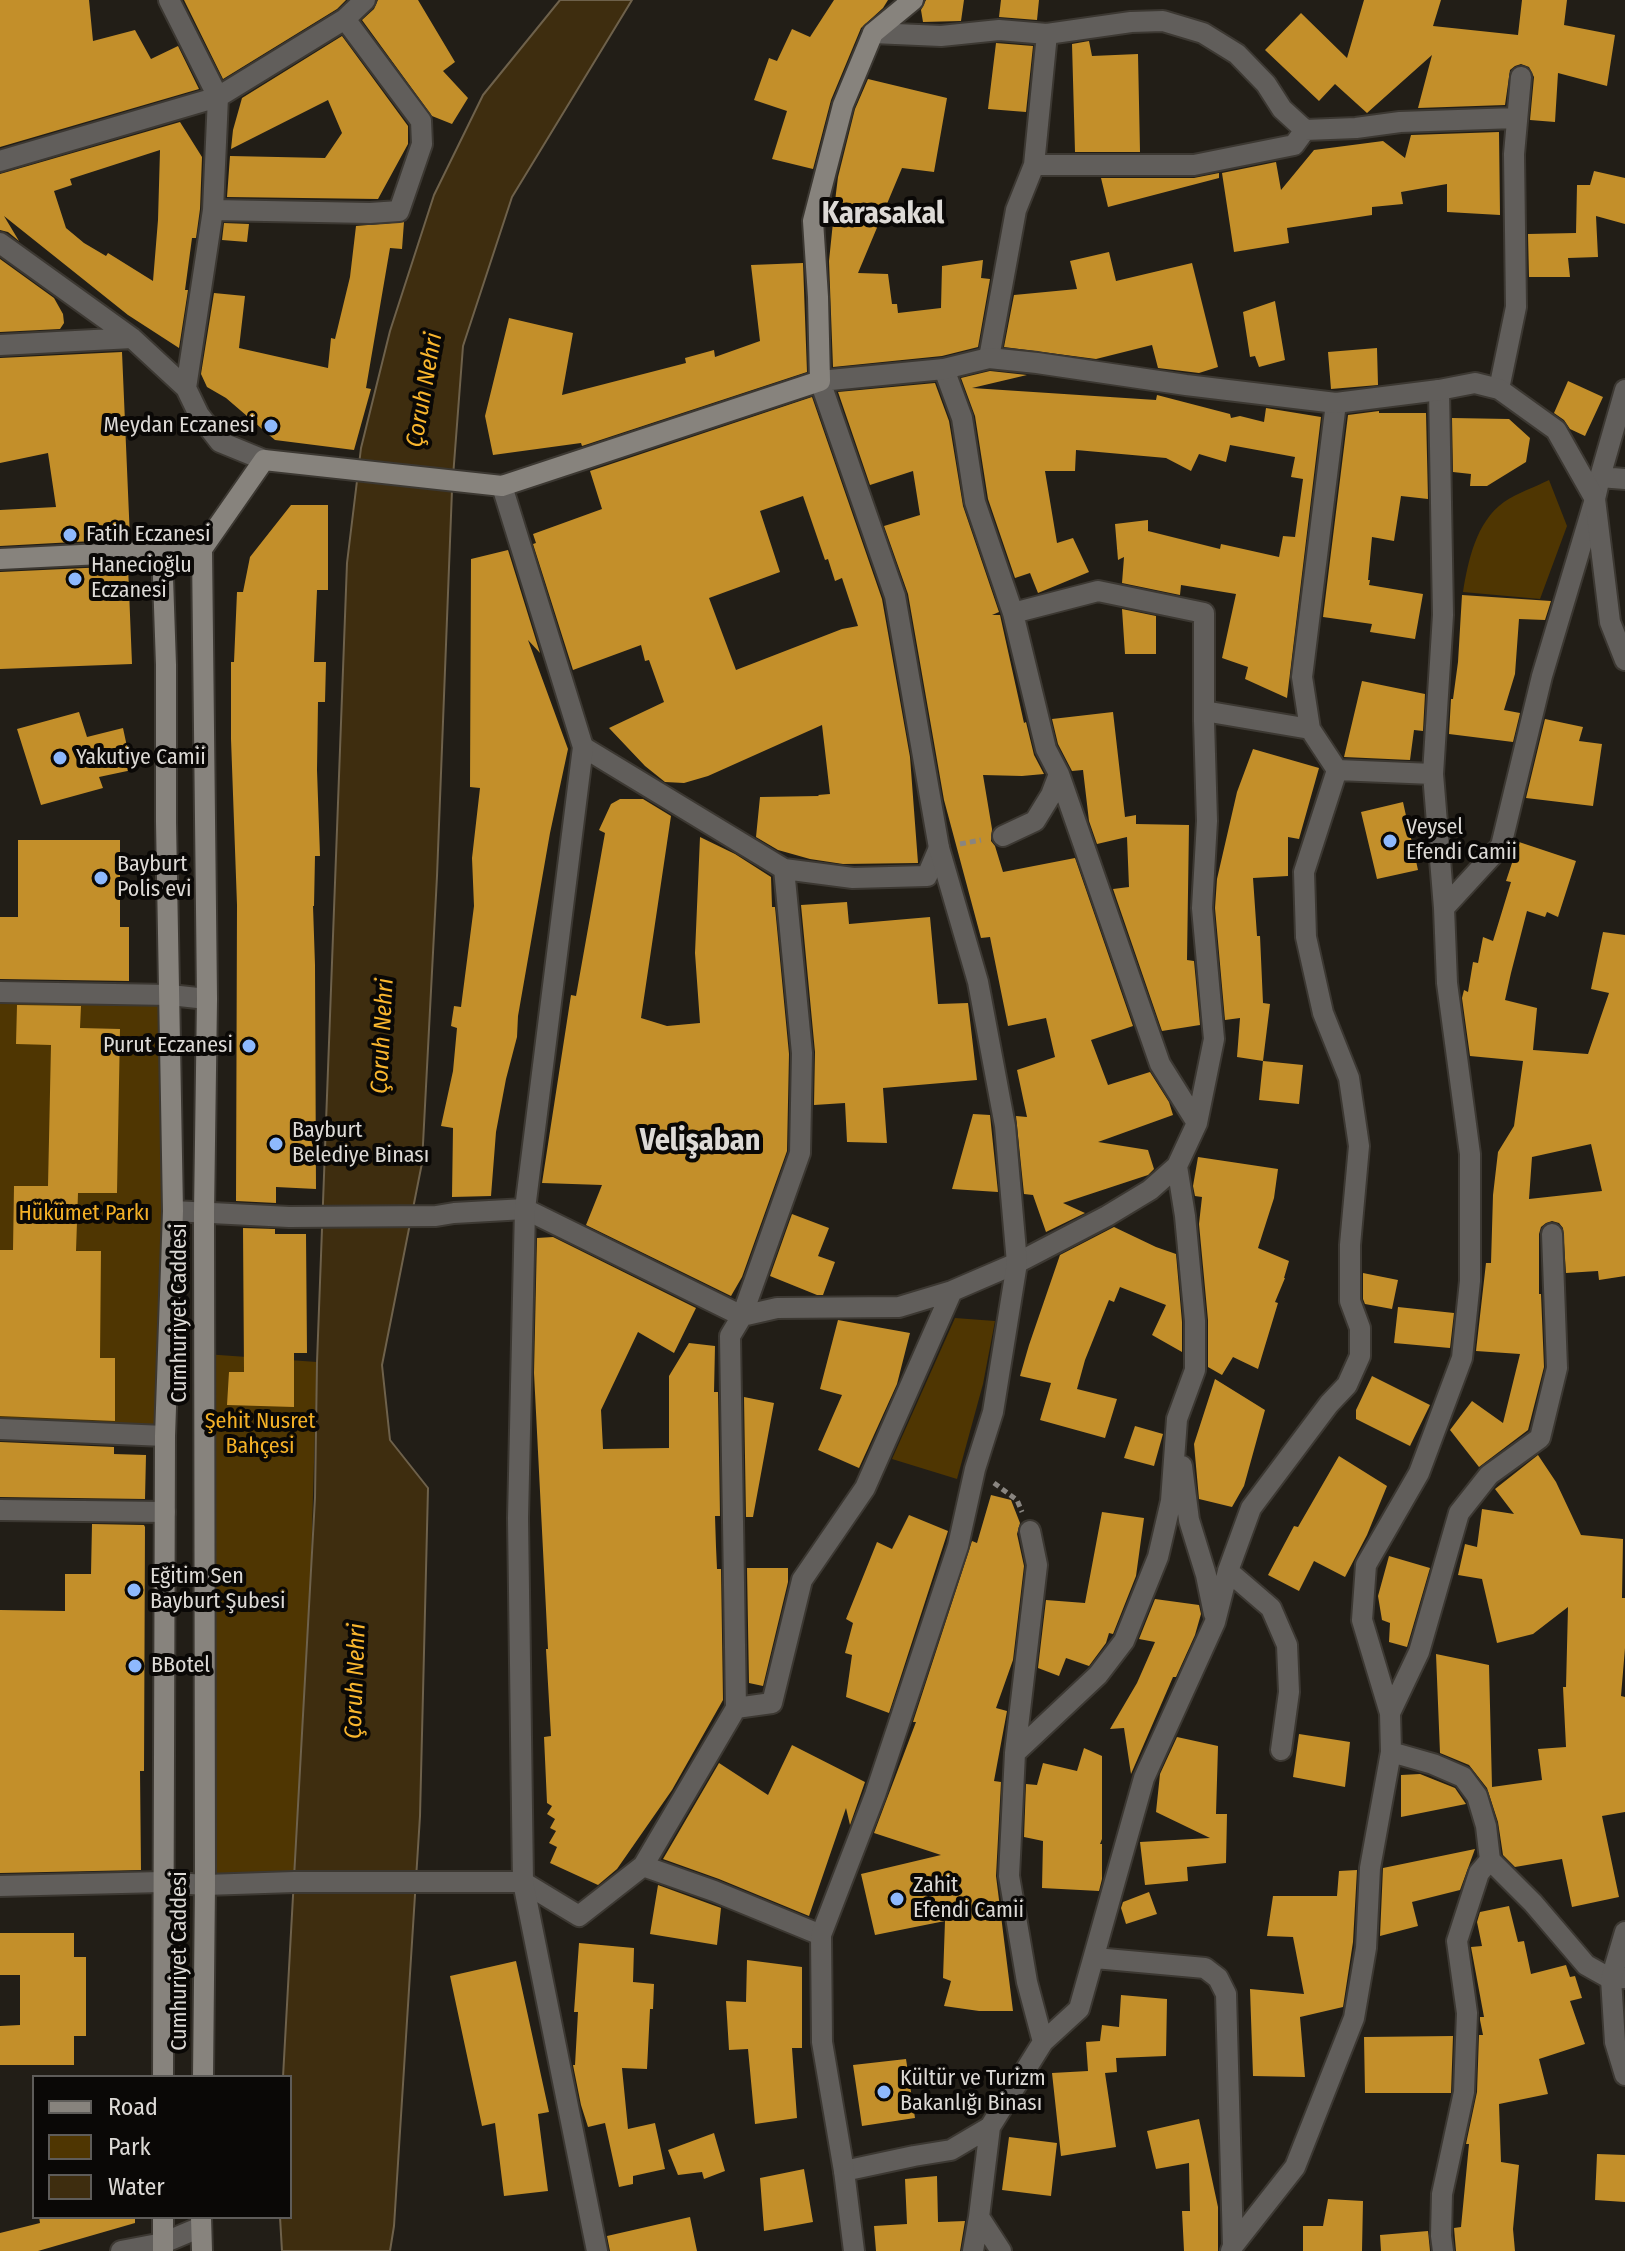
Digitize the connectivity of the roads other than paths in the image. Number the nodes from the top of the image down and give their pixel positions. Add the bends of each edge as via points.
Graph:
1 (169, 0) edge
2 (365, 0) edge
3 (913, 0) edge
4 (345, 19) junction
5 (873, 33) junction
6 (1047, 34) junction
7 (1521, 77) dead end
8 (218, 97) junction
9 (1516, 118) junction
10 (1305, 130) junction
11 (0, 161) edge
12 (1034, 165) junction
13 (213, 210) junction
14 (0, 243) edge
15 (132, 338) junction
16 (0, 345) edge
17 (989, 358) junction
18 (944, 369) junction
19 (820, 381) junction
20 (186, 388) junction
21 (1499, 389) junction
22 (1439, 390) junction
23 (1625, 390) edge
24 (1336, 403) junction
25 (264, 460) junction
26 (1600, 477) junction
27 (1625, 479) edge
28 (502, 486) junction
29 (1595, 499) junction
30 (162, 549) junction
31 (202, 549) junction
32 (0, 559) edge
33 (1013, 613) junction
34 (1625, 660) edge
35 (1204, 711) junction
36 (1310, 729) junction
37 (583, 747) junction
38 (1337, 770) junction
39 (1059, 774) junction
40 (1433, 774) junction
41 (1003, 836) road end
42 (939, 848) junction
43 (784, 869) junction
44 (1444, 908) junction
45 (0, 992) edge
46 (170, 995) junction
47 (207, 999) junction
48 (1197, 1123) junction
49 (1177, 1166) junction
50 (525, 1209) junction
51 (173, 1211) junction
52 (204, 1213) junction
53 (1552, 1234) dead end
54 (1017, 1263) junction
55 (952, 1291) junction
56 (742, 1316) junction
57 (1177, 1419) junction
58 (0, 1429) edge
59 (165, 1436) junction
60 (0, 1510) edge
61 (165, 1512) junction
62 (1030, 1531) road end
63 (1228, 1571) junction
64 (1215, 1622) junction
65 (736, 1708) junction
66 (1390, 1713) junction
67 (1281, 1750) dead end
68 (1391, 1752) junction
69 (1015, 1753) junction
70 (1490, 1860) junction
71 (643, 1866) junction
72 (162, 1882) junction
73 (523, 1882) junction
74 (205, 1885) junction
75 (0, 1886) edge
76 (1625, 1932) edge
77 (821, 1935) junction
78 (1095, 1958) junction
79 (1618, 1979) edge
80 (1043, 2042) junction
81 (163, 2075) edge
82 (203, 2075) edge
83 (1625, 2075) edge
84 (990, 2127) junction
85 (844, 2171) junction
86 (979, 2217) junction
87 (163, 2219) edge
88 (201, 2222) edge
89 (163, 2247) edge
90 (1232, 2249) edge
91 (121, 2251) edge
92 (202, 2251) edge
93 (597, 2251) edge
94 (854, 2251) edge
95 (973, 2251) edge
96 (1001, 2251) edge
97 (1443, 2251) edge

1 - 8 street
2 - 4 street
3 - 5 main road
4 - 8 street
4 - 13 street via 421,121 422,144 399,211
5 - 6 street
5 - 19 main road via 843,105 813,221
6 - 10 street via 1163,21 1203,33 1237,54
6 - 12 street
7 - 9 street
8 - 11 street
8 - 13 street
9 - 10 street
9 - 21 street via 1516,307
10 - 12 street via 1294,145 1194,165
12 - 17 street via 1016,210
13 - 20 street
14 - 15 street
15 - 16 street
15 - 20 street
17 - 18 street
17 - 24 street
18 - 19 street
18 - 33 street via 962,418 975,502
19 - 28 main road
19 - 42 street via 895,596
20 - 25 street via 220,442
21 - 22 street via 1475,383
21 - 29 street via 1556,430
22 - 24 street
22 - 40 street via 1443,615
23 - 26 street
24 - 36 street via 1302,677
25 - 28 main road
25 - 31 main road
26 - 27 street
26 - 29 street
28 - 37 street
29 - 34 street via 1610,622
29 - 44 street via 1542,676 1501,846
30 - 31 main road
30 - 32 main road
30 - 46 main road, Cumhuriyet Caddesi
31 - 47 main road, Cumhuriyet Caddesi
33 - 35 street via 1098,591 1204,613
33 - 39 street via 1046,749
35 - 36 street
35 - 48 street via 1207,821 1202,908 1214,1039
36 - 38 street
37 - 43 street
37 - 50 street
38 - 40 street
38 - 63 street via 1304,872 1306,937 1323,1013 1349,1078 1359,1146 1350,1301 1360,1328 1360,1356 1347,1385 1251,1508
39 - 41 street via 1035,821
39 - 48 street via 1160,1064
40 - 44 street
42 - 43 street via 927,876 853,878
42 - 54 street via 978,982 1002,1111
43 - 56 street via 802,1053 800,1153
44 - 66 street via 1447,983 1470,1154 1470,1281 1462,1358 1419,1473 1366,1565 1362,1620
45 - 46 street
46 - 47 street
46 - 51 main road, Cumhuriyet Caddesi
47 - 52 main road, Cumhuriyet Caddesi
48 - 49 street
49 - 54 street via 1150,1190
49 - 57 street via 1195,1321 1195,1370
50 - 52 street via 436,1216
50 - 56 street
50 - 73 street via 518,1518
51 - 52 street
51 - 59 main road, Cumhuriyet Caddesi
52 - 74 main road, Cumhuriyet Caddesi
53 - 66 street via 1557,1368 1540,1438 1489,1475 1459,1513 1419,1652
54 - 55 street
54 - 77 street via 993,1412 958,1546 875,1795
55 - 56 street via 899,1307 777,1308
55 - 65 street via 865,1488 802,1580 772,1703
56 - 65 street via 730,1336
57 - 64 street via 1189,1520
57 - 69 street via 1171,1501 1158,1557 1124,1641 1098,1675
58 - 59 street
59 - 61 main road, Cumhuriyet Caddesi
60 - 61 street
61 - 72 main road, Cumhuriyet Caddesi
62 - 69 street via 1037,1565
63 - 64 street
63 - 67 street via 1271,1608 1287,1645 1289,1692
64 - 78 street via 1144,1778
65 - 71 street
66 - 68 street
68 - 70 street via 1463,1777 1477,1796
68 - 90 street via 1370,1868 1366,1948 1354,2018 1295,2167
69 - 80 street via 1009,1876
70 - 79 street via 1586,1965
70 - 97 street via 1479,1873 1457,1941 1467,2013 1464,2092 1442,2194
71 - 73 street via 579,1916
71 - 77 street
72 - 74 street
72 - 75 street
72 - 81 main road, Cumhuriyet Caddesi
73 - 74 street
73 - 93 street
74 - 82 main road, Cumhuriyet Caddesi
76 - 79 street
77 - 85 street via 822,2042
78 - 80 street via 1079,2009
78 - 90 street via 1205,1968 1226,1994
79 - 83 street via 1615,2042
80 - 84 street
84 - 85 street via 951,2150
84 - 86 street
85 - 94 street
86 - 95 street
86 - 96 street
87 - 89 main road
88 - 89 street
88 - 92 main road
89 - 91 street

